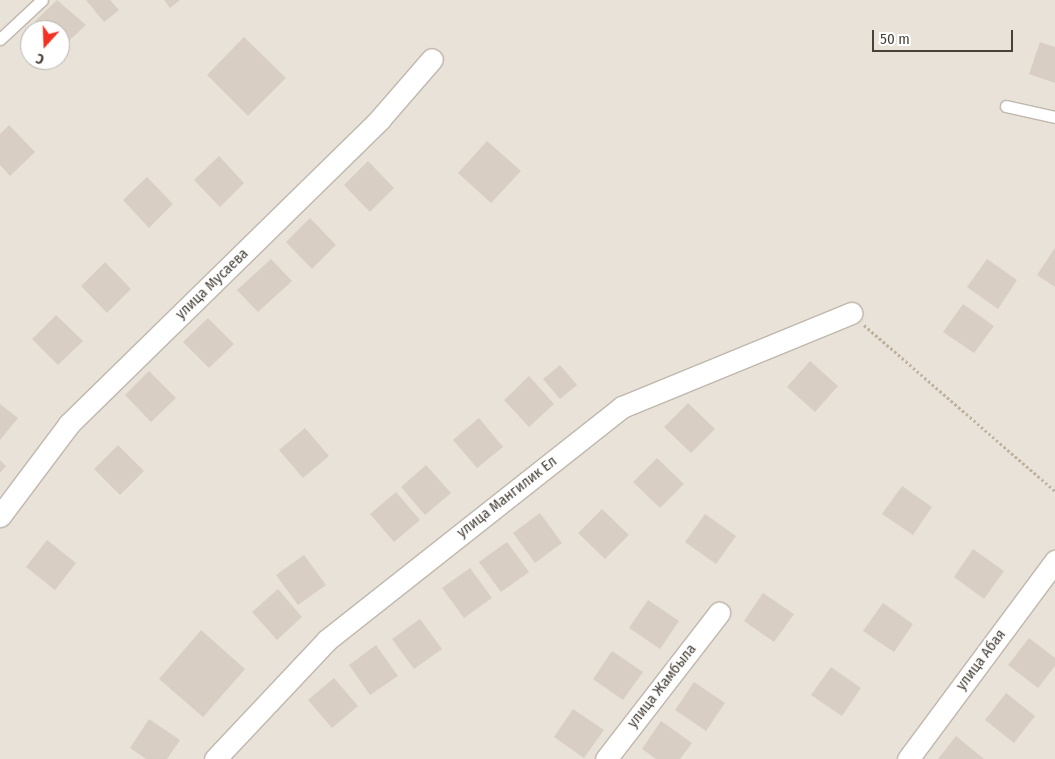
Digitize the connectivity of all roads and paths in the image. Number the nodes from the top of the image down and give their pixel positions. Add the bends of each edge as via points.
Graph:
1 (42, 0) edge
2 (0, 39) edge
3 (432, 59) dead end
4 (1006, 106) dead end
5 (1055, 117) edge
6 (851, 313) joint
7 (1055, 491) edge
8 (0, 516) edge
9 (1055, 561) edge
10 (719, 613) dead end
11 (215, 759) edge
12 (606, 759) edge
13 (908, 759) edge

1 - 2 lane
3 - 8 street, улица Мусаева via 380,119 69,424
4 - 5 lane
6 - 7 path
6 - 11 street, улица Мангилик Ел via 622,407 327,640
9 - 13 street, улица Абая
10 - 12 street, улица Жамбыла

